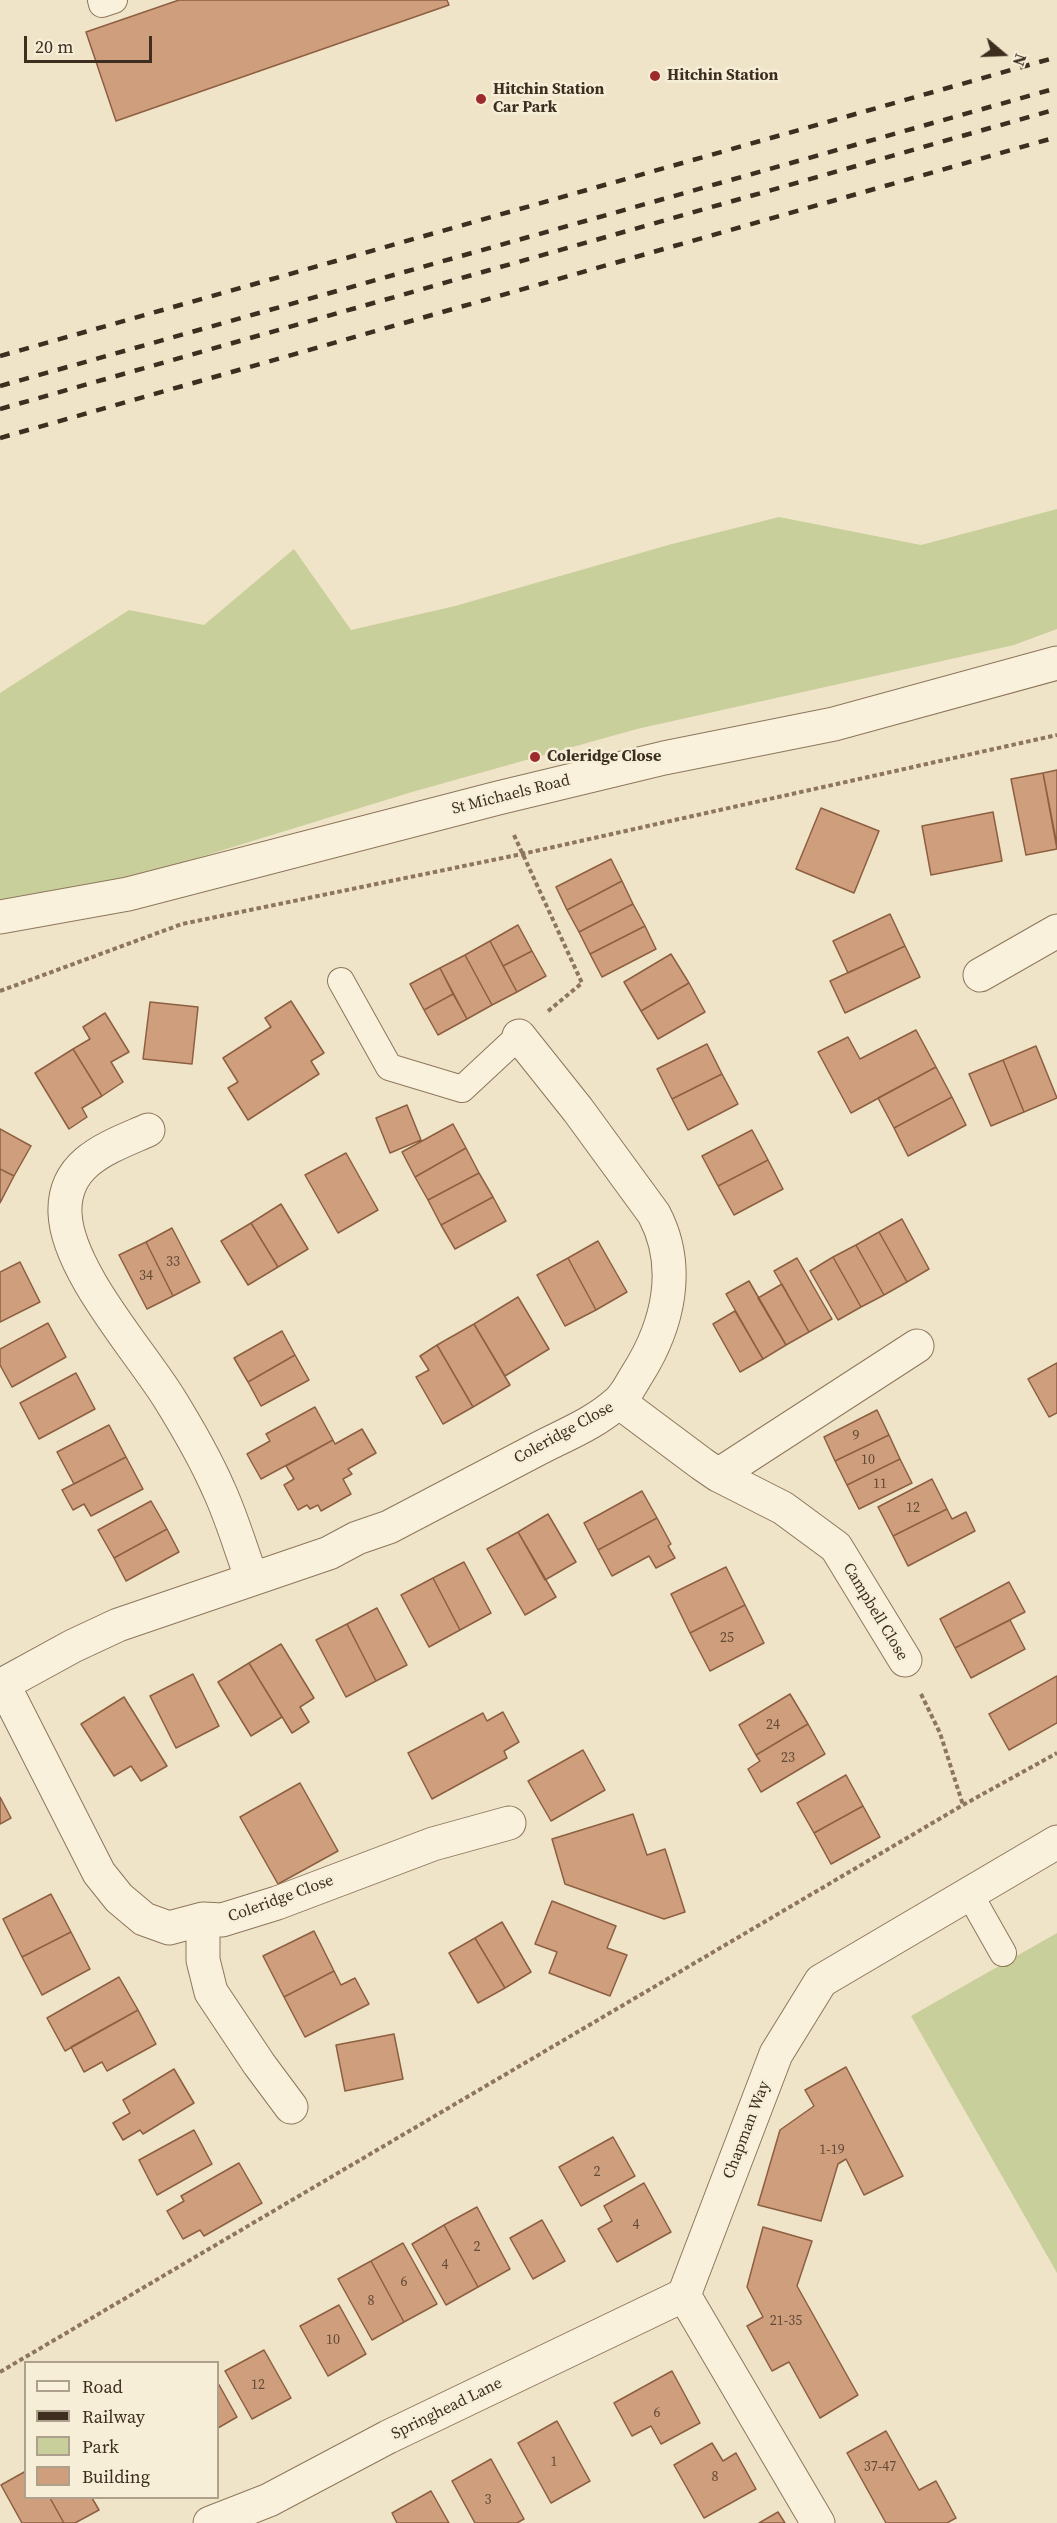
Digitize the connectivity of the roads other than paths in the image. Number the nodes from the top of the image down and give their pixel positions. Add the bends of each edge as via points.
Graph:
1 (101, 0) edge
2 (114, 0) edge
3 (1057, 663) edge
4 (0, 917) edge
5 (1057, 931) edge
6 (980, 975) dead end
7 (341, 981) dead end
8 (519, 1036) joint
9 (148, 1130) dead end
10 (917, 1346) dead end
11 (619, 1402) junction
12 (718, 1475) junction
13 (252, 1579) junction
14 (905, 1660) road end
15 (2, 1685) edge
16 (509, 1823) dead end
17 (1057, 1842) edge
18 (969, 1893) junction
19 (203, 1919) junction
20 (1003, 1953) dead end
21 (291, 2108) dead end
22 (684, 2295) junction
23 (210, 2523) edge
24 (818, 2523) edge

1 - 2 lane
3 - 4 street, St Michaels Road via 834,724 664,758 509,795 128,894
5 - 6 street
7 - 8 lane via 389,1066 399,1070 462,1089
8 - 11 street, Coleridge Close via 654,1214 669,1253 666,1314 656,1342
9 - 13 street via 93,1155 79,1168 69,1189 65,1212 71,1240 92,1286 194,1442 219,1489
10 - 12 street
11 - 12 street, Campbell Close
11 - 13 street, Coleridge Close via 586,1424 389,1527 329,1553
12 - 14 street, Campbell Close via 783,1508 836,1547
13 - 15 street, Coleridge Close via 118,1626
15 - 19 street, Coleridge Close via 99,1873 119,1898 144,1919 169,1928
16 - 19 street, Coleridge Close via 433,1844 277,1903 222,1920
17 - 18 street, Chapman Way
18 - 20 lane
18 - 22 street, Chapman Way via 821,1981 776,2054
19 - 21 street via 203,1960 212,1992
22 - 23 street, Springhead Lane via 388,2437 269,2500
22 - 24 street

